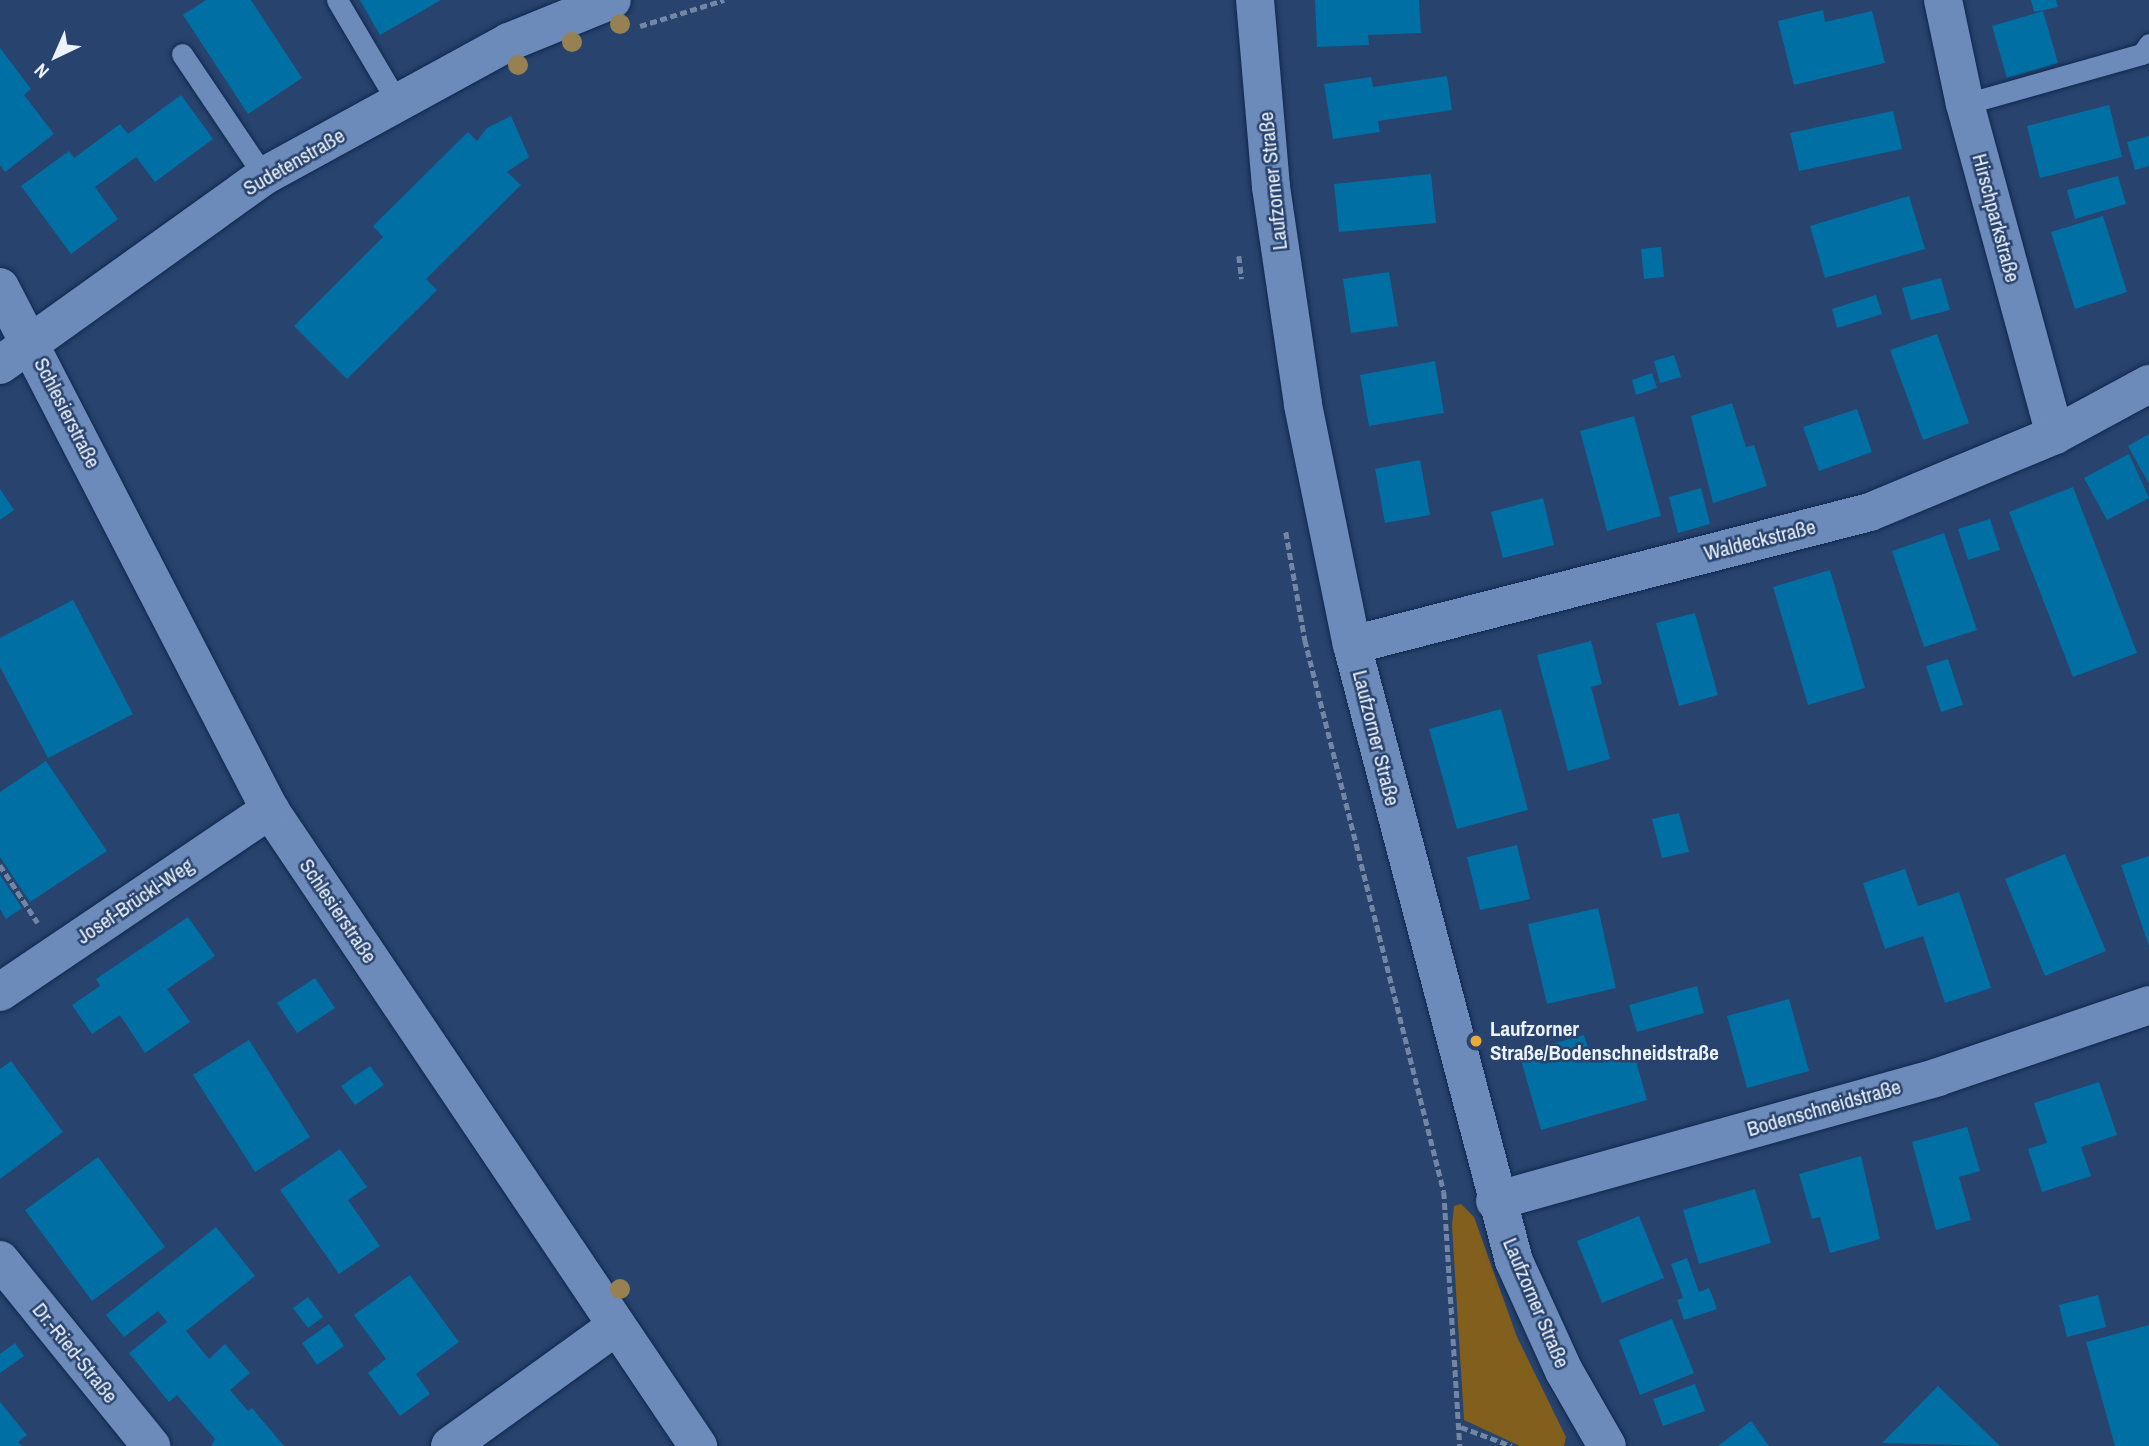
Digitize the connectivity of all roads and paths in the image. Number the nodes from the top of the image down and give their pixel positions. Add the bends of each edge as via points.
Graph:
1 (337, 0) edge
2 (611, 0) edge
3 (724, 0) edge
4 (1255, 0) edge
5 (1943, 0) edge
6 (637, 28) dead end
7 (2149, 44) edge
8 (183, 54) dead end
9 (398, 103) junction
10 (1965, 104) junction
11 (264, 176) junction
12 (0, 287) edge
13 (31, 344) junction
14 (0, 365) edge
15 (2149, 384) edge
16 (2055, 435) junction
17 (1352, 645) junction
18 (270, 810) junction
19 (0, 865) edge
20 (58, 953) junction
21 (0, 992) edge
22 (2149, 1005) edge
23 (1495, 1201) junction
24 (0, 1260) edge
25 (615, 1326) junction
26 (1461, 1427) dead end
27 (151, 1446) edge
28 (450, 1446) edge
29 (698, 1446) edge
30 (1512, 1446) edge
31 (1607, 1446) edge

1 - 9 lane
2 - 9 street, Sudetenstraße via 509,42
3 - 6 path
4 - 17 street, Laufzorner Straße via 1271,187 1303,405
5 - 10 street, Hirschparkstraße
7 - 10 lane via 2141,54
8 - 11 lane
9 - 11 street, Sudetenstraße
10 - 16 street, Hirschparkstraße
11 - 13 street, Sudetenstraße
12 - 13 street, Schlesierstraße
13 - 14 street, Sudetenstraße
13 - 18 street, Schlesierstraße
15 - 16 street, Waldeckstraße
16 - 17 street, Waldeckstraße via 1870,512
17 - 23 street, Laufzorner Straße
18 - 20 street, Josef-Brückl-Weg
18 - 25 street, Schlesierstraße
19 - 20 path
20 - 21 street, Josef-Brückl-Weg
22 - 23 street, Bodenschneidstraße via 1938,1077
23 - 31 street, Laufzorner Straße via 1520,1274 1564,1371
24 - 27 street, Dr.-Ried-Straße
25 - 28 street
25 - 29 street, Schlesierstraße
26 - 30 path

